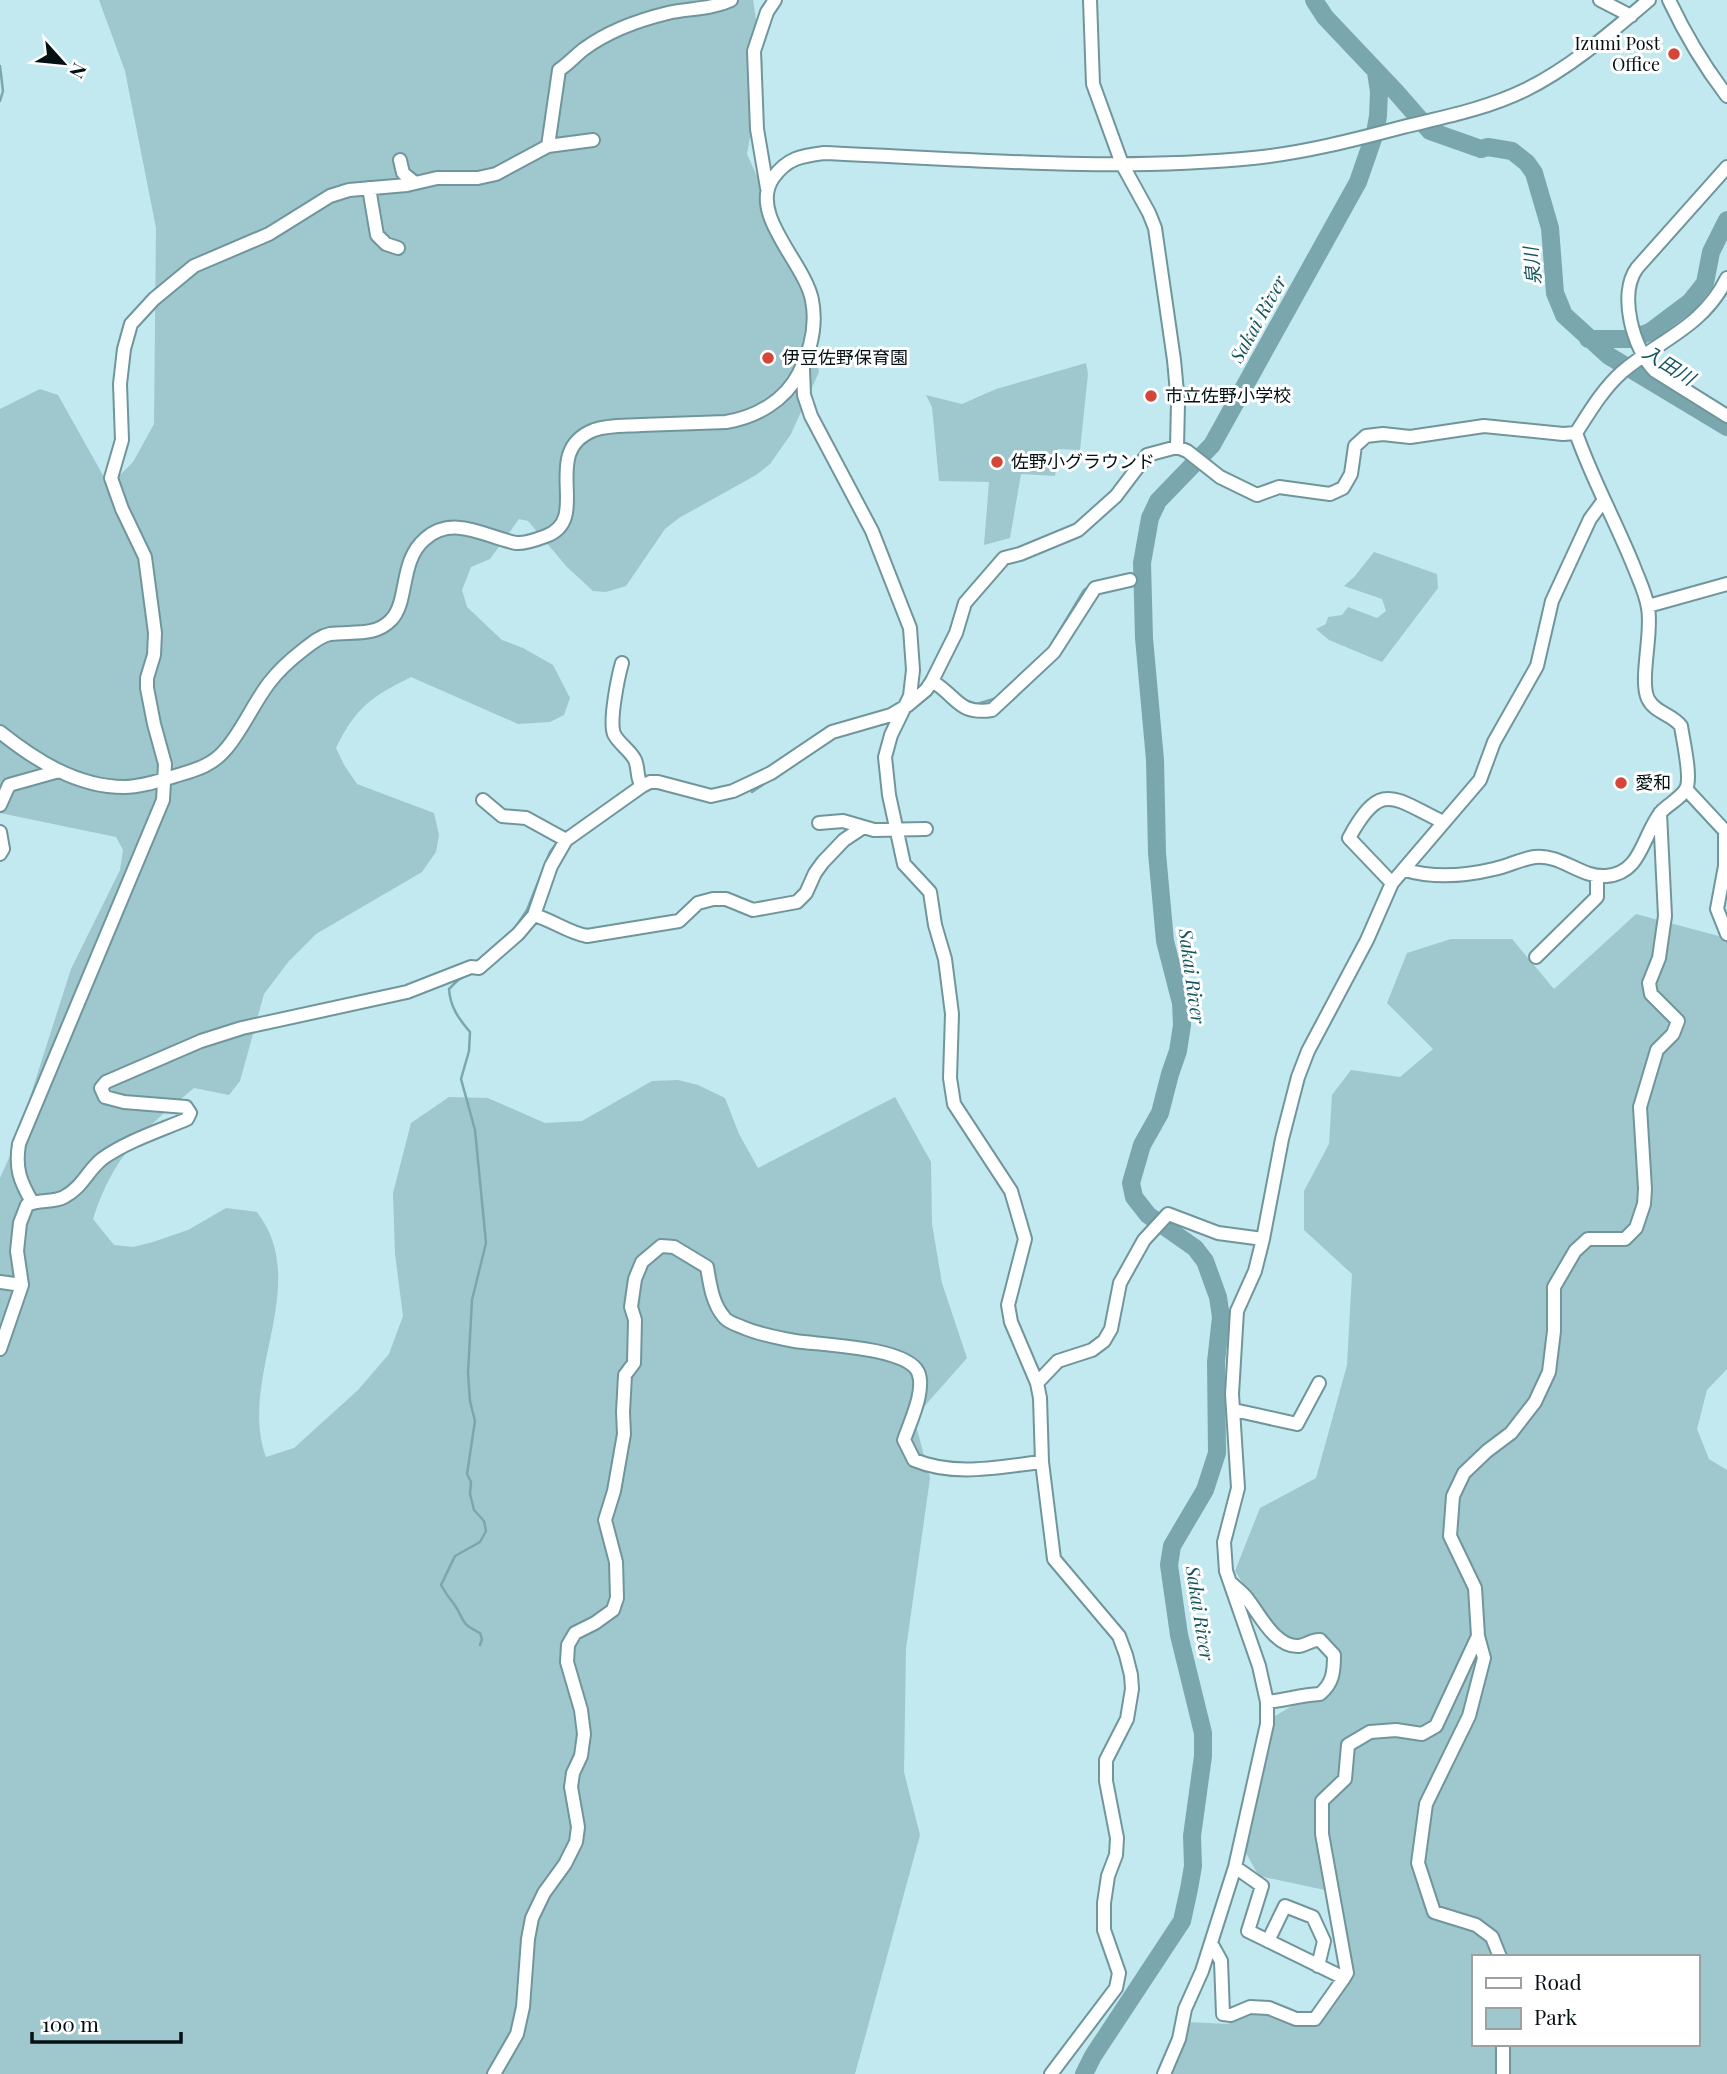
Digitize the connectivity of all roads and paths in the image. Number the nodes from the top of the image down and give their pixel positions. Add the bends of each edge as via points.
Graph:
1 (731, 0) edge
2 (775, 0) edge
3 (1090, 0) edge
4 (1600, 0) edge
5 (1649, 0) edge
6 (1670, 0) edge
7 (1631, 16) junction
8 (1727, 96) edge
9 (593, 141) dead end
10 (548, 146) junction
11 (400, 160) dead end
12 (1122, 164) junction
13 (1727, 167) edge
14 (415, 183) junction
15 (369, 188) junction
16 (767, 188) junction
17 (398, 248) dead end
18 (1727, 278) edge
19 (1640, 359) junction
20 (803, 365) junction
21 (1727, 416) edge
22 (1576, 433) junction
23 (1182, 449) junction
24 (1604, 500) junction
25 (1130, 580) dead end
26 (1727, 584) edge
27 (1648, 606) junction
28 (622, 663) dead end
29 (932, 681) junction
30 (908, 705) junction
31 (0, 732) edge
32 (58, 771) junction
33 (164, 779) junction
34 (640, 784) junction
35 (1686, 789) junction
36 (483, 800) dead end
37 (0, 806) edge
38 (1660, 813) junction
39 (1443, 822) junction
40 (819, 823) dead end
41 (862, 828) junction
42 (898, 828) junction
43 (926, 829) dead end
44 (0, 832) edge
45 (563, 838) junction
46 (0, 854) edge
47 (1405, 870) junction
48 (1597, 876) junction
49 (1392, 883) junction
50 (534, 915) junction
51 (1727, 934) edge
52 (1536, 957) dead end
53 (32, 1202) junction
54 (1263, 1239) junction
55 (0, 1282) edge
56 (22, 1285) junction
57 (0, 1349) edge
58 (1037, 1383) junction
59 (1319, 1383) dead end
60 (1234, 1410) junction
61 (1042, 1462) junction
62 (1229, 1582) junction
63 (1478, 1636) junction
64 (1267, 1702) junction
65 (1235, 1867) junction
66 (1268, 1941) junction
67 (1211, 1943) junction
68 (1499, 1955) edge
69 (1318, 1966) junction
70 (1344, 1978) junction
71 (1503, 2046) edge
72 (494, 2074) edge
73 (1051, 2074) edge
74 (1164, 2074) edge
75 (1503, 2074) edge

1 - 10 street via 652,17 584,49 559,71
2 - 16 street via 754,51 757,129
3 - 12 street via 1093,84
4 - 7 street
5 - 7 street
6 - 8 street
7 - 12 street via 1548,78 1492,104 1357,139 1254,158
9 - 10 street
10 - 14 street via 496,174
11 - 14 street via 403,173
12 - 16 street via 824,153 796,157
12 - 23 street via 1155,228
13 - 19 street via 1631,275 1627,292
14 - 15 street
15 - 17 street via 377,235
15 - 33 street via 330,196 269,234 194,266 131,324 120,384 122,440 111,478 145,556 155,633 147,688 165,764
16 - 20 street via 767,213 812,297 813,333
18 - 19 street via 1714,302 1696,320
19 - 21 street
19 - 22 street via 1620,373
20 - 30 street via 803,395 811,416 873,531 910,628 914,670
20 - 33 street via 777,400 742,419 614,426 580,437 565,466 565,515 551,535 517,543 457,527 426,537 409,563 392,620 367,632 328,634 316,640 283,666 215,761
22 - 23 street via 1484,426 1410,437 1366,436 1355,446 1351,474 1343,488 1330,494 1279,487 1257,495 1220,477
22 - 24 street
23 - 29 street via 1147,455 1116,496 1078,530 1004,558 965,603
24 - 27 street
24 - 39 street via 1590,519 1552,601 1537,666 1494,742 1480,780
25 - 29 street via 1095,589 1054,652 992,710 967,710
26 - 27 street
27 - 35 street via 1647,695 1657,709 1681,726
28 - 34 street via 613,727 636,762
29 - 30 street
30 - 34 street via 891,715 832,732 771,773 733,791 711,796 658,782
30 - 42 street via 885,757
31 - 32 street via 16,747
32 - 33 street via 123,787
32 - 37 street via 9,785
33 - 53 street via 163,800 19,1144 16,1162
34 - 45 street
35 - 38 street
35 - 51 street via 1725,831 1725,866 1717,909
36 - 45 street via 502,816 526,818
38 - 48 street via 1628,870
38 - 63 street via 1665,916 1659,958 1649,983 1651,994 1678,1021 1673,1034 1657,1050 1640,1107 1644,1204 1636,1228 1625,1239 1588,1239 1575,1251 1554,1287 1549,1372 1535,1402 1511,1433 1464,1473 1453,1496 1450,1536 1475,1588
39 - 47 street
39 - 49 street via 1397,800 1372,803 1349,838
40 - 41 street via 843,821
41 - 42 street
41 - 50 street via 823,862 797,902 753,910 726,899 713,900 698,903 678,921 587,936
42 - 43 street
42 - 58 street via 904,864 930,892 945,959 952,1014 954,1104 1011,1191 1025,1239 1009,1305 1011,1322
44 - 46 street
45 - 50 street
47 - 48 street via 1450,875 1543,856
47 - 49 street
48 - 52 street via 1597,897
49 - 54 street via 1308,1051 1282,1139
50 - 53 street via 518,934 475,967 407,992 242,1028 106,1082 101,1088 105,1097 186,1107 190,1113 187,1119 101,1160 80,1186 61,1199
53 - 56 street via 22,1212 20,1223 17,1251
54 - 58 street via 1218,1233 1168,1214 1144,1240 1120,1283 1111,1329 1104,1341 1058,1361
54 - 60 street via 1237,1311
55 - 56 street
56 - 57 street
58 - 61 street
59 - 60 street via 1297,1424
60 - 62 street via 1238,1489 1224,1542
61 - 72 street via 962,1471 933,1468 914,1460 904,1440 917,1404 919,1374 914,1366 878,1351 793,1340 724,1319 712,1294 707,1266 674,1247 661,1246 642,1262 631,1307 634,1363 625,1376 624,1434 605,1520 616,1562 618,1598 613,1610 575,1633 568,1644 567,1662 582,1710 584,1734 572,1780 576,1842 532,1918 517,2034
61 - 73 street via 1054,1559 1119,1636 1132,1689 1127,1719 1106,1760 1117,1838 1104,1903 1104,1930 1119,1973 1116,1988
62 - 64 street
62 - 64 street via 1284,1643 1299,1646 1320,1640 1334,1655 1330,1685 1320,1694
63 - 68 street via 1484,1658 1469,1716 1426,1804 1418,1863 1434,1912 1476,1925 1492,1937
63 - 70 street via 1436,1726 1422,1734 1370,1732 1348,1745 1345,1779 1322,1801 1322,1834 1348,1973
64 - 65 street via 1264,1744
65 - 66 street via 1262,1886 1248,1931
65 - 67 street
66 - 69 street
66 - 69 street via 1285,1906 1313,1916 1324,1941
67 - 70 street via 1221,1961 1223,2014 1251,2007 1269,2008 1296,2019 1315,2019
67 - 74 street
69 - 70 street
71 - 75 street

